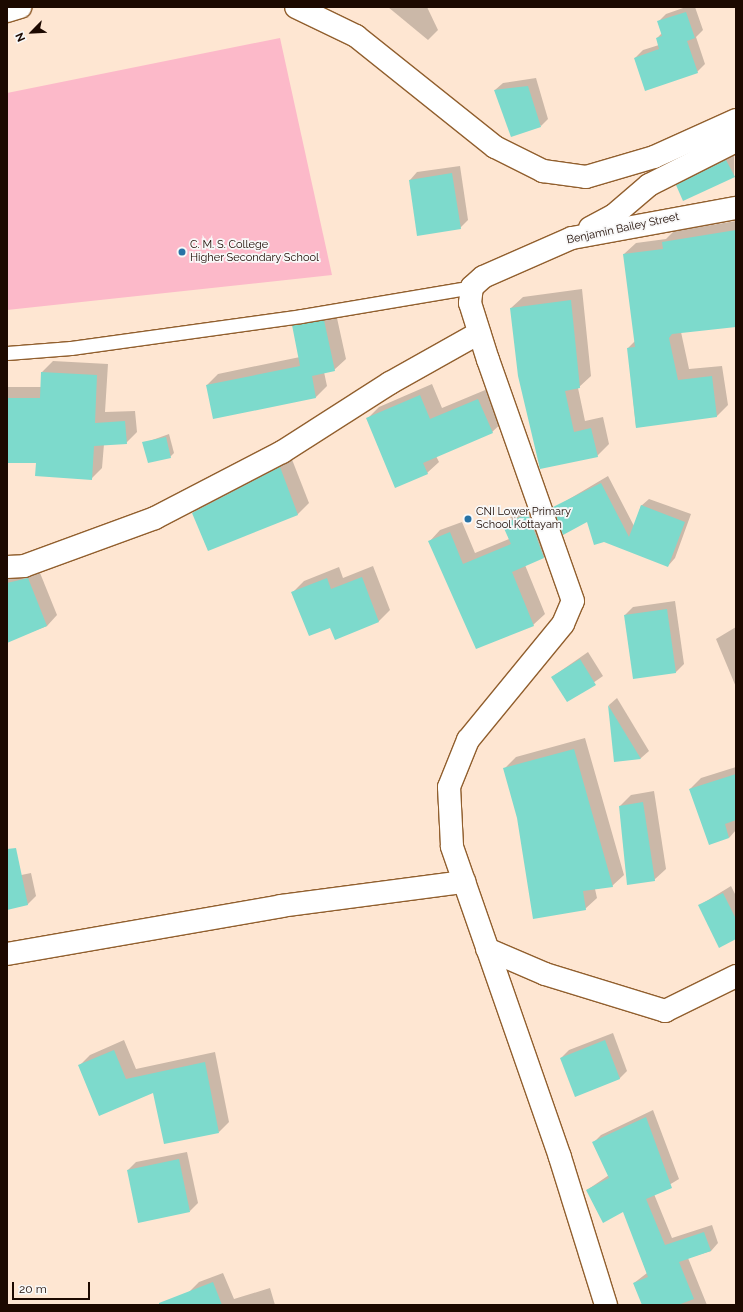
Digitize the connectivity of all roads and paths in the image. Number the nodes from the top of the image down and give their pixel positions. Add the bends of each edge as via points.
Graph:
1 (20, 7) edge
2 (296, 7) edge
3 (7, 11) edge
4 (736, 120) edge
5 (736, 141) edge
6 (736, 208) edge
7 (572, 238) junction
8 (472, 287) junction
9 (479, 333) junction
10 (7, 353) edge
11 (7, 567) edge
12 (464, 882) junction
13 (487, 949) junction
14 (7, 954) edge
15 (736, 976) edge
16 (606, 1305) edge

1 - 3 street
2 - 4 street via 356,36 496,147 543,171 586,177 654,157
5 - 7 street via 649,185 614,215
6 - 7 street, Benjamin Bailey Street
7 - 8 street, Benjamin Bailey Street via 483,276
8 - 9 street via 470,304
8 - 10 lane via 301,316 71,348
9 - 11 street via 390,383 282,452 155,518 24,566
9 - 12 street via 573,601 563,624 468,740 449,787 452,846
12 - 13 street
12 - 14 street via 280,906
13 - 15 street via 545,974 665,1011
13 - 16 street via 560,1157

